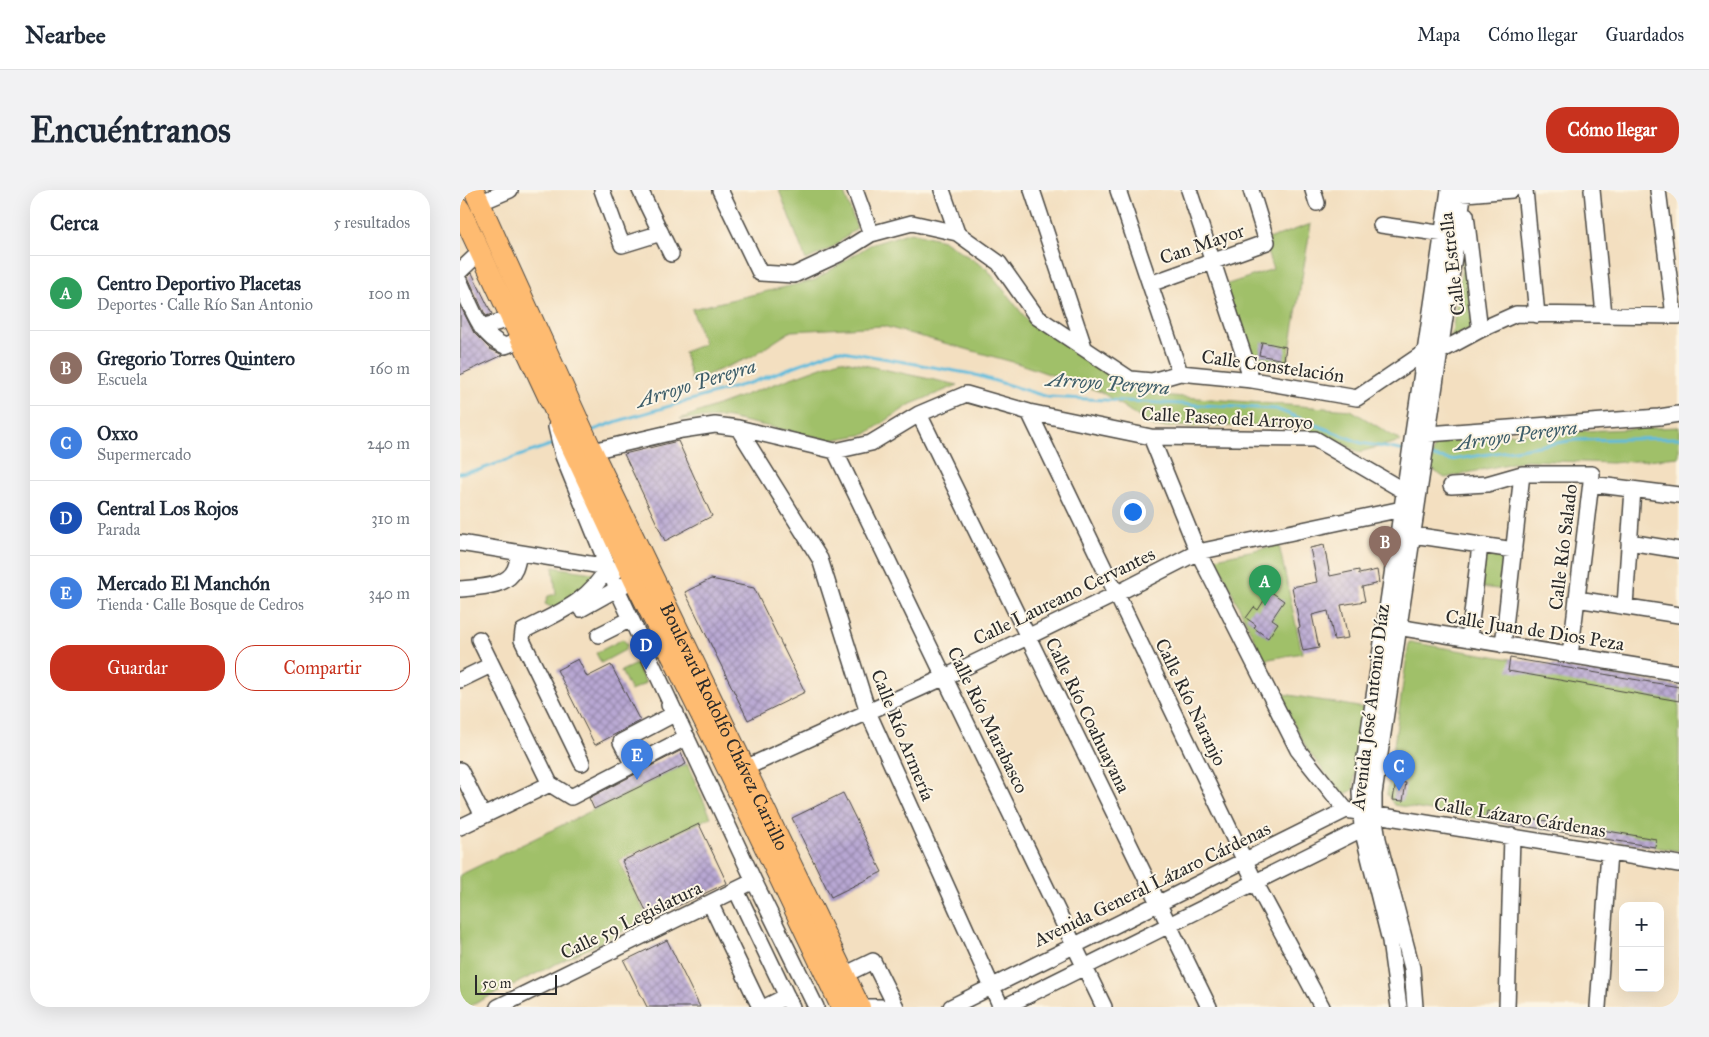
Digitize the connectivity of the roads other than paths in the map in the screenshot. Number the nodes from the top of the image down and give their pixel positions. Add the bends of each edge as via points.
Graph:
1 (510, 190) edge
2 (602, 190) edge
3 (640, 190) edge
4 (720, 190) edge
5 (855, 190) edge
6 (942, 190) edge
7 (1032, 190) edge
8 (1118, 190) edge
9 (1189, 190) edge
10 (1251, 190) edge
11 (1512, 190) edge
12 (1525, 190) edge
13 (1592, 190) edge
14 (1658, 190) edge
15 (1464, 192) edge
16 (1448, 193) edge
17 (478, 198) edge
18 (462, 221) edge
19 (1381, 224) dead end
20 (661, 233) junction
21 (957, 233) junction
22 (1442, 233) junction
23 (871, 234) junction
24 (1458, 235) junction
25 (480, 252) junction
26 (671, 254) dead end
27 (1213, 262) junction
28 (460, 271) edge
29 (460, 282) edge
30 (1150, 284) junction
31 (1537, 315) junction
32 (1604, 315) junction
33 (1676, 316) edge
34 (511, 319) junction
35 (481, 327) junction
36 (1480, 330) junction
37 (521, 340) junction
38 (1084, 346) junction
39 (1441, 351) junction
40 (1425, 352) junction
41 (1180, 373) junction
42 (1252, 380) junction
43 (1029, 412) junction
44 (919, 414) junction
45 (1679, 414) edge
46 (562, 417) junction
47 (738, 428) junction
48 (1428, 436) junction
49 (1151, 437) junction
50 (835, 451) junction
51 (580, 452) junction
52 (1522, 474) junction
53 (1592, 479) junction
54 (1451, 486) dead end
55 (1633, 489) junction
56 (1412, 492) junction
57 (1679, 495) edge
58 (1409, 510) junction
59 (1413, 535) junction
60 (1629, 542) junction
61 (460, 543) edge
62 (1480, 545) junction
63 (1514, 550) junction
64 (1679, 550) edge
65 (1198, 552) junction
66 (519, 554) junction
67 (608, 567) junction
68 (634, 580) junction
69 (460, 590) edge
70 (1116, 594) junction
71 (1577, 598) junction
72 (1625, 606) junction
73 (1679, 615) edge
74 (628, 620) junction
75 (1392, 627) junction
76 (599, 635) dead end
77 (1027, 636) junction
78 (479, 639) dead end
79 (1468, 639) junction
80 (522, 640) junction
81 (1503, 645) junction
82 (1570, 656) junction
83 (492, 665) junction
84 (1679, 673) edge
85 (945, 676) junction
86 (460, 680) edge
87 (868, 712) junction
88 (676, 713) junction
89 (682, 740) junction
90 (582, 763) dead end
91 (634, 765) junction
92 (745, 768) junction
93 (460, 770) edge
94 (550, 784) junction
95 (1360, 812) junction
96 (483, 816) junction
97 (460, 827) edge
98 (1362, 829) junction
99 (1512, 836) junction
100 (1609, 852) junction
101 (1245, 860) junction
102 (1679, 864) edge
103 (754, 881) junction
104 (1256, 882) junction
105 (736, 890) junction
106 (710, 903) junction
107 (1158, 904) junction
108 (1168, 925) junction
109 (1074, 946) junction
110 (1084, 967) junction
111 (844, 975) junction
112 (992, 987) junction
113 (790, 1002) edge
114 (499, 1007) edge
115 (760, 1007) edge
116 (764, 1007) edge
117 (816, 1007) edge
118 (840, 1007) edge
119 (860, 1007) edge
120 (864, 1007) edge
121 (881, 1007) edge
122 (896, 1007) edge
123 (951, 1007) edge
124 (1003, 1007) edge
125 (1104, 1007) edge
126 (1208, 1007) edge
127 (1322, 1007) edge
128 (1399, 1007) edge
129 (1415, 1007) edge
130 (1507, 1007) edge
131 (1598, 1007) edge

1 - 17 street
2 - 20 street via 622,245
3 - 20 street
4 - 23 street, Calle Constelación via 760,273 794,275 839,254
5 - 23 street
6 - 21 street
7 - 38 street
8 - 30 street
9 - 27 street
10 - 27 street, Can Mayor via 1267,242
11 - 15 street
12 - 31 street
13 - 32 street
14 - 33 street
15 - 16 street
15 - 24 street, Avenida José Antonio Díaz
15 - 36 street, Calle Estrella
16 - 22 street, Avenida José Antonio Díaz
17 - 18 street
17 - 46 main road
18 - 25 main road
19 - 22 street
20 - 26 street
21 - 23 street, Calle Constelación via 912,222
21 - 38 street, Calle Constelación via 999,263 1037,317
22 - 24 street
22 - 40 street, Avenida José Antonio Díaz
24 - 39 street, Avenida José Antonio Díaz
25 - 28 street
25 - 34 main road
27 - 30 street, Can Mayor
27 - 42 street
29 - 35 street
30 - 41 street
31 - 32 street
31 - 36 street via 1516,314
32 - 33 street
34 - 35 street
34 - 37 main road
35 - 37 street via 493,340 505,346
36 - 39 street
37 - 46 main road via 547,395
38 - 41 street, Calle Constelación via 1130,379 1152,382
39 - 40 street
39 - 48 street, Avenida José Antonio Díaz
40 - 42 street, Calle Constelación via 1357,398
40 - 56 street, Avenida José Antonio Díaz via 1408,471
41 - 42 street, Calle Constelación
43 - 44 street, Calle Paseo del Arroyo via 966,394
43 - 49 street, Calle Paseo del Arroyo
43 - 70 street, Calle Río Naranjo
44 - 50 street, Calle Paseo del Arroyo via 872,443
44 - 77 street, Calle Río Coahuayana
45 - 48 street
46 - 51 main road, Boulevard Rodolfo Chávez Carrillo
47 - 50 street, Calle Paseo del Arroyo
47 - 51 street, Calle Paseo del Arroyo via 715,425 682,430
47 - 87 street, Calle Río Armería via 820,559
48 - 56 street, Avenida José Antonio Díaz via 1423,469
49 - 56 street, Calle Paseo del Arroyo via 1315,439
49 - 65 street
50 - 85 street, Calle Río Marabasco
51 - 67 street
51 - 68 main road, Boulevard Rodolfo Chávez Carrillo
52 - 53 street
52 - 54 street via 1487,484
52 - 63 street
53 - 55 street
53 - 71 street, Calle Río Salado
55 - 57 street
55 - 60 street
56 - 58 street, Avenida José Antonio Díaz
58 - 59 street, Avenida José Antonio Díaz
58 - 65 street, Calle Laureano Cervantes
58 - 75 street, Avenida José Antonio Díaz
59 - 62 street
59 - 75 street, Avenida José Antonio Díaz
60 - 64 street
60 - 72 street
61 - 66 street
62 - 63 street
62 - 79 street
63 - 81 street
65 - 70 street, Calle Laureano Cervantes
65 - 95 street via 1298,750
66 - 67 street
66 - 69 street via 515,571 509,578
67 - 68 street
67 - 80 street via 601,580 580,601 523,631
68 - 74 street
68 - 80 street
68 - 92 main road, Boulevard Rodolfo Chávez Carrillo
68 - 118 main road, Boulevard Rodolfo Chávez Carrillo
70 - 77 street, Calle Laureano Cervantes
70 - 101 street, Calle Río Naranjo
71 - 72 street
71 - 82 street, Calle Río Salado
72 - 73 street
74 - 76 street
74 - 88 street
75 - 79 street, Calle Juan de Dios Peza
75 - 95 street, Avenida José Antonio Díaz via 1374,794
77 - 85 street, Calle Laureano Cervantes
77 - 107 street, Calle Río Coahuayana
78 - 83 street
79 - 81 street, Calle Juan de Dios Peza
80 - 90 street
81 - 82 street, Calle Juan de Dios Peza
82 - 84 street, Calle Juan de Dios Peza
83 - 86 street
83 - 94 street
85 - 87 street, Calle Laureano Cervantes
85 - 109 street, Calle Río Marabasco
87 - 92 street, Calle Laureano Cervantes
87 - 112 street, Calle Río Armería
88 - 89 street
88 - 91 street via 621,742
89 - 91 street
89 - 103 street
91 - 94 street via 571,796
92 - 111 main road, Boulevard Rodolfo Chávez Carrillo
93 - 96 street
94 - 96 street
95 - 98 street
95 - 99 street, Calle Lázaro Cárdenas
95 - 101 street, Avenida General Lázaro Cárdenas
95 - 129 street, Avenida José Antonio Díaz via 1378,839 1412,968
96 - 97 street
98 - 104 street
98 - 128 street, Avenida José Antonio Díaz via 1390,941
99 - 100 street, Calle Lázaro Cárdenas
99 - 130 street
100 - 102 street, Calle Lázaro Cárdenas
100 - 131 street
101 - 104 street, Calle Río Naranjo
101 - 107 street, Avenida General Lázaro Cárdenas
103 - 105 street, Calle 59 Legislatura
103 - 117 street
104 - 108 street
104 - 127 street, Calle Río Naranjo
105 - 106 street, Calle 59 Legislatura
105 - 113 street
106 - 114 street, Calle 59 Legislatura
106 - 115 street
107 - 108 street, Calle Río Coahuayana
107 - 109 street, Avenida General Lázaro Cárdenas
108 - 110 street
108 - 126 street, Calle Río Coahuayana
109 - 110 street, Calle Río Marabasco
109 - 112 street, Avenida General Lázaro Cárdenas
110 - 124 street
110 - 125 street, Calle Río Marabasco
111 - 119 main road, Boulevard Rodolfo Chávez Carrillo
111 - 122 street via 873,961
112 - 123 street, Avenida General Lázaro Cárdenas
112 - 124 street, Calle Río Armería
113 - 116 street
120 - 121 street

